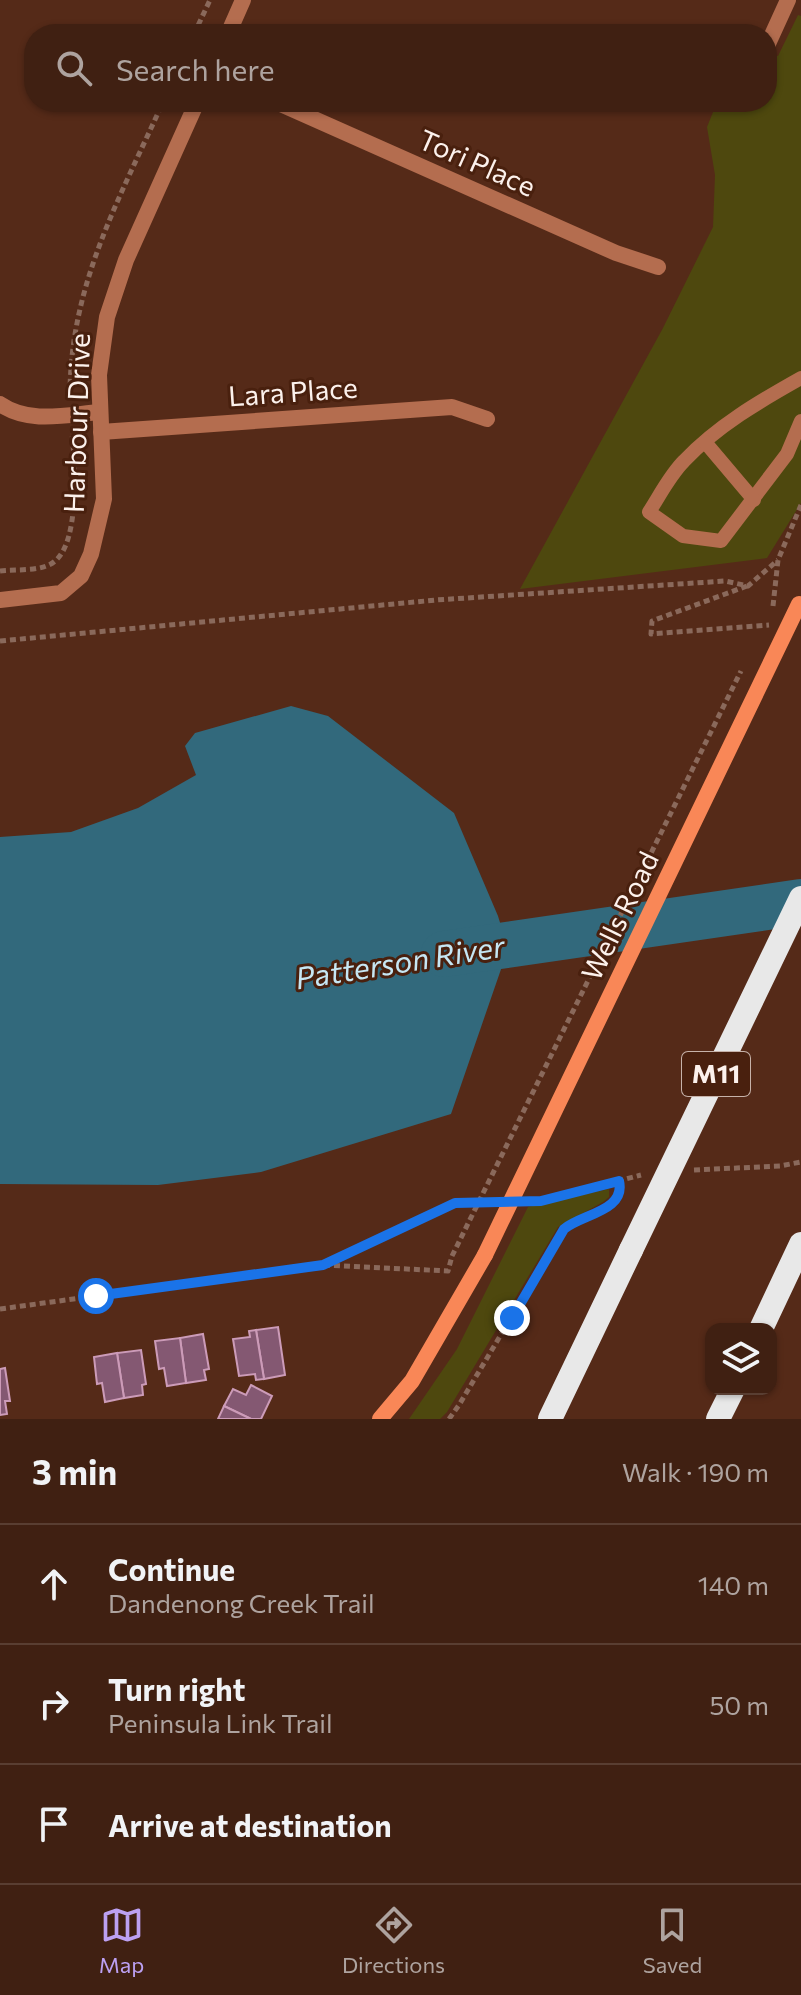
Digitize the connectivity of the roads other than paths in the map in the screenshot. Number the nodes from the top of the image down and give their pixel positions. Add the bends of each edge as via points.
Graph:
1 (243, 0) edge
2 (788, 0) edge
3 (232, 24) edge
4 (777, 24) edge
5 (193, 112) edge
6 (299, 112) edge
7 (658, 267) dead end
8 (801, 378) edge
9 (0, 404) edge
10 (99, 412) junction
11 (487, 419) dead end
12 (801, 421) edge
13 (101, 432) junction
14 (705, 442) junction
15 (754, 500) junction
16 (0, 600) edge
17 (800, 602) edge
18 (801, 898) edge
19 (801, 1244) edge
20 (764, 1323) edge
21 (730, 1395) edge
22 (380, 1419) edge
23 (550, 1419) edge
24 (718, 1419) edge

1 - 3 street
2 - 4 street
5 - 10 street, Harbour Drive via 113,297 103,337
6 - 7 street, Tori Place
8 - 14 lane via 760,400
9 - 10 street via 38,417
10 - 13 street, Harbour Drive
11 - 13 street, Lara Place via 452,407
12 - 15 lane via 787,454
13 - 16 street, Harbour Drive via 102,514 81,576 61,593
14 - 15 lane
14 - 15 lane via 682,463 649,512 683,536 721,541
17 - 22 main road, Wells Road, bridge via 485,1255 412,1381
18 - 23 highway, M11, bridge
19 - 20 highway
21 - 24 highway

